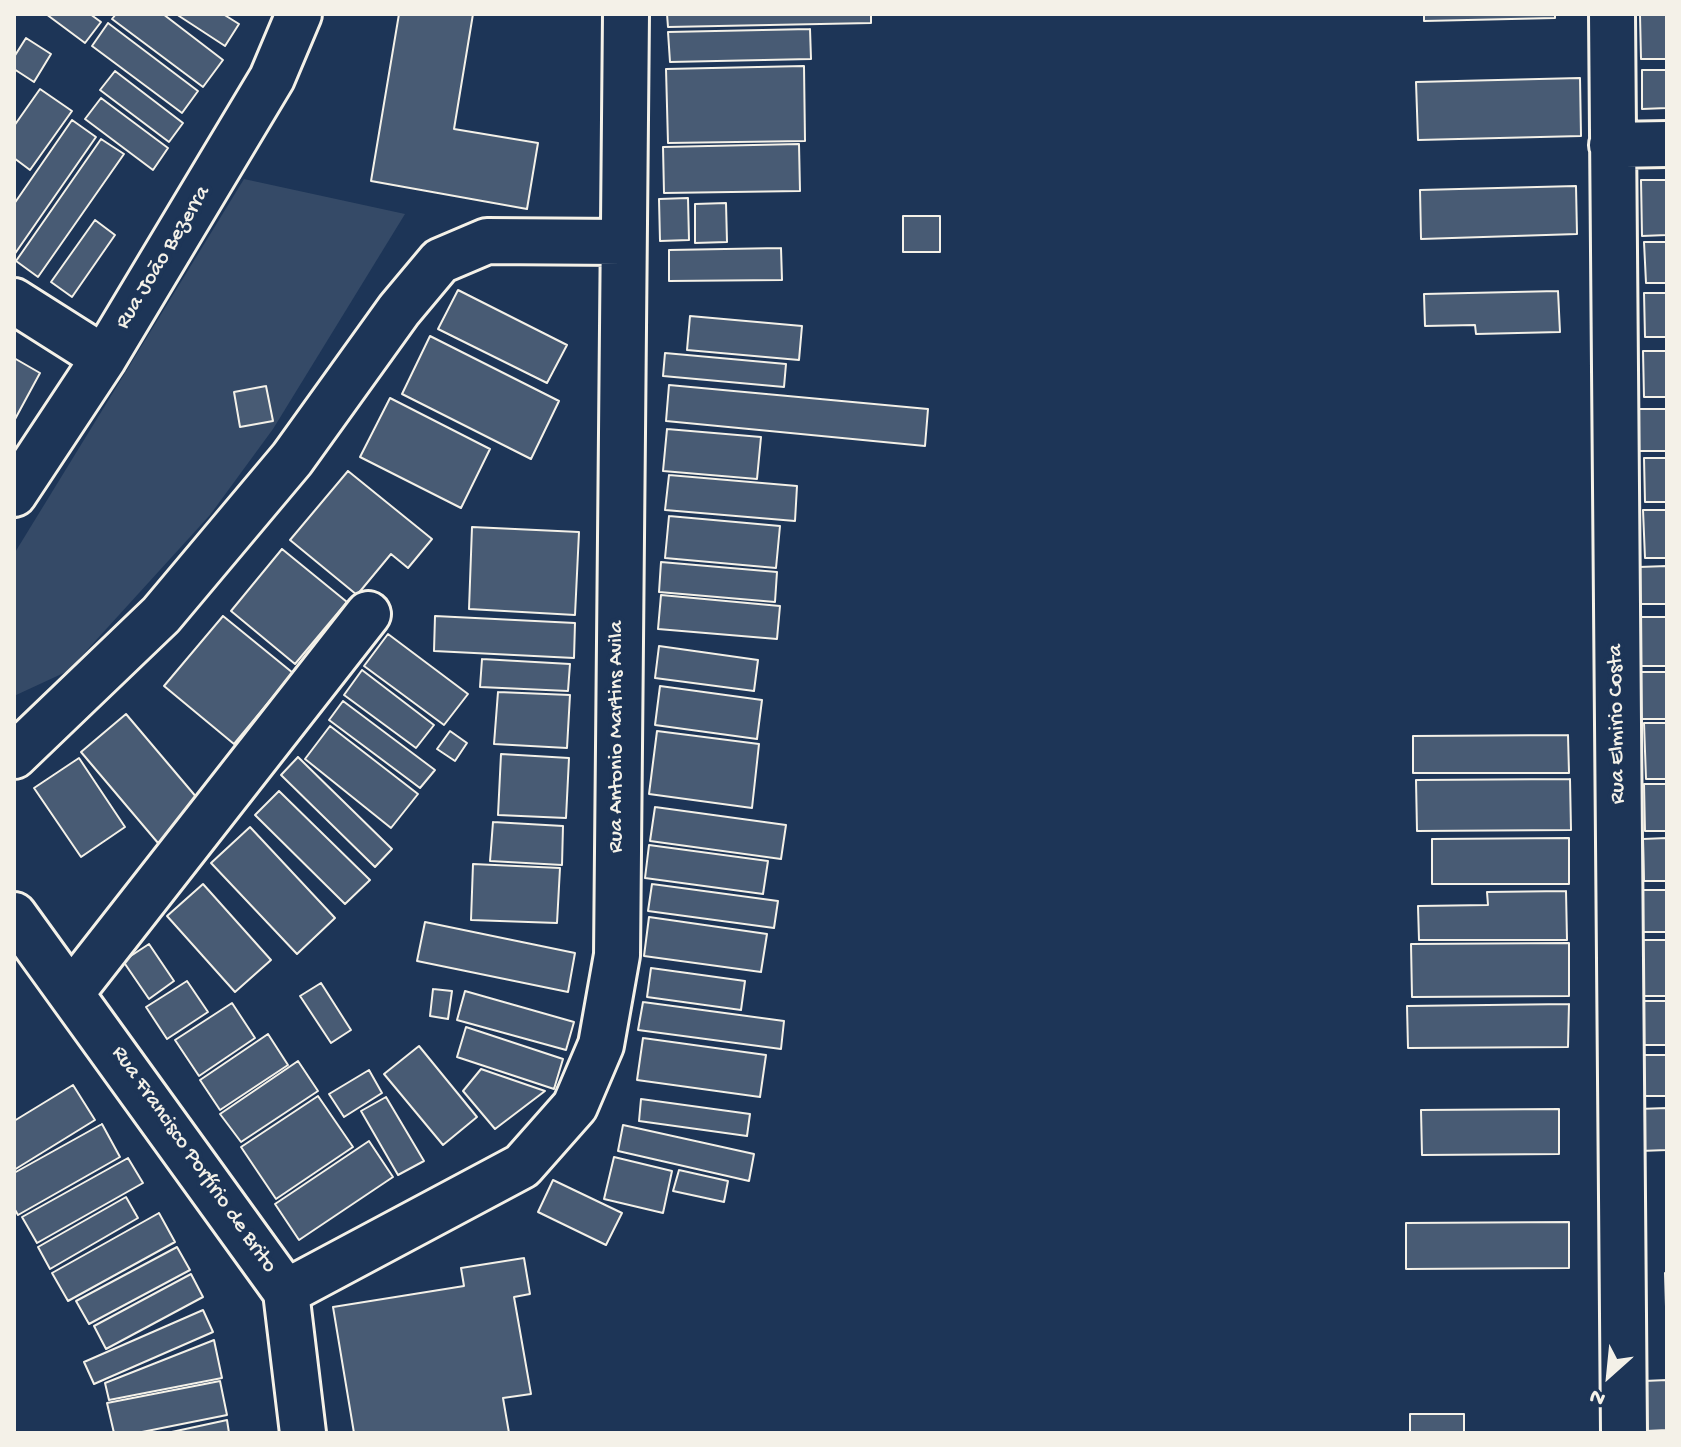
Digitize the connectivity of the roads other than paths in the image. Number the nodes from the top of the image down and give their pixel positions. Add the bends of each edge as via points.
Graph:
1 (299, 14) edge
2 (626, 14) edge
3 (1612, 14) edge
4 (1667, 144) edge
5 (1612, 145) junction
6 (622, 242) junction
7 (14, 301) edge
8 (104, 358) junction
9 (14, 494) edge
10 (368, 614) dead end
11 (14, 756) edge
12 (14, 915) edge
13 (72, 992) junction
14 (286, 1292) junction
15 (303, 1433) edge
16 (1624, 1433) edge

1 - 8 street, Rua João Bezerra via 272,78
2 - 6 street, Rua Antonio Martins Avila
3 - 5 street, Rua Elmirio Costa
4 - 5 street
5 - 16 street, Rua Elmirio Costa
6 - 11 street via 487,241 440,261 292,459 161,615
6 - 14 street, Rua Antonio Martins Avila via 617,955 601,1045 575,1106 522,1166
7 - 8 street
8 - 9 street, Rua João Bezerra
10 - 13 street
12 - 13 street, Rua Francisco Porfírio de Brito
13 - 14 street, Rua Francisco Porfírio de Brito
14 - 15 street, Rua Francisco Porfírio de Brito

